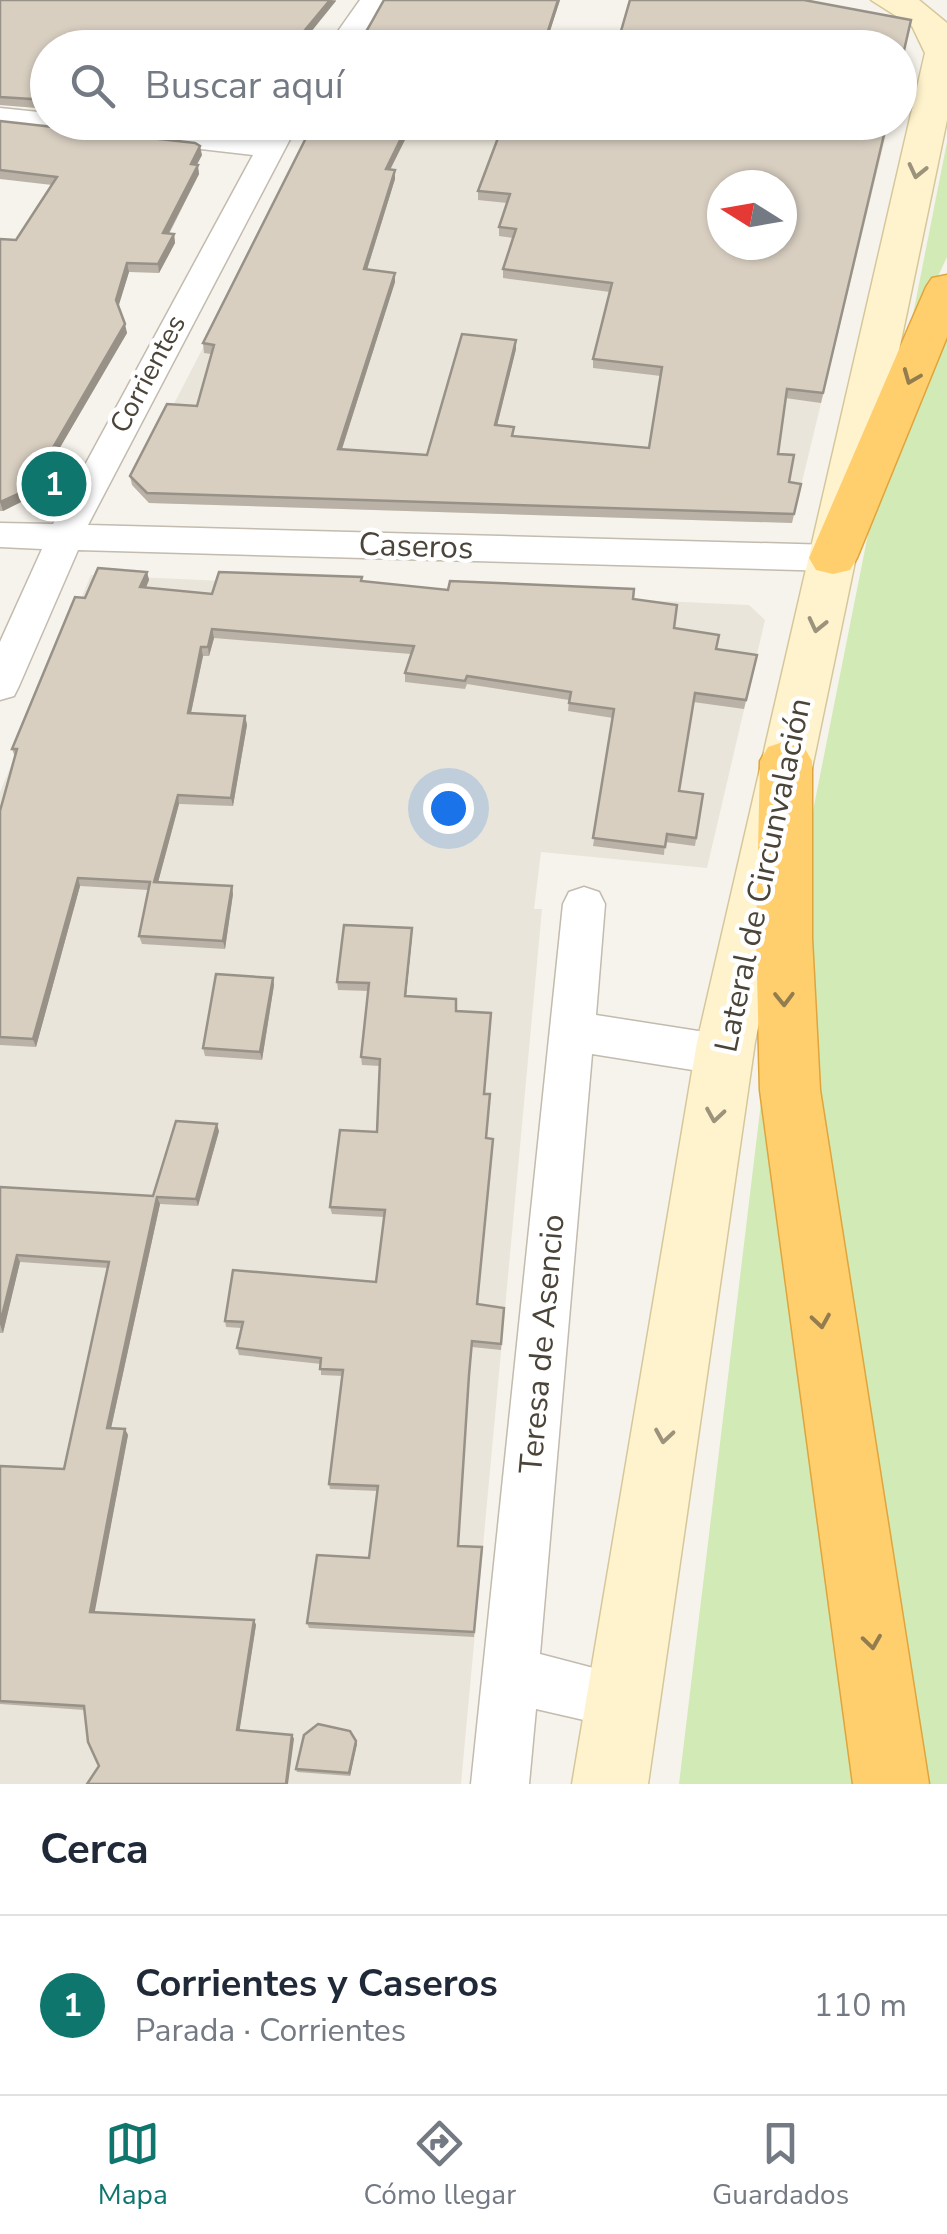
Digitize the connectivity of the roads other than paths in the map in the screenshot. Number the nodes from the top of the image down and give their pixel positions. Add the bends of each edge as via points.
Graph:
1 (373, 0) edge
2 (888, 0) edge
3 (352, 30) edge
4 (0, 117) edge
5 (30, 120) edge
6 (275, 140) edge
7 (947, 287) edge
8 (0, 536) edge
9 (65, 537) junction
10 (833, 558) junction
11 (0, 686) edge
12 (786, 761) junction
13 (584, 904) dead end
14 (572, 1031) junction
15 (724, 1055) junction
16 (511, 1675) junction
17 (623, 1701) junction
18 (500, 1784) edge
19 (610, 1784) edge
20 (890, 1784) edge

1 - 3 street
2 -> 10 street, Lateral de Circunvalación via 932,24 943,53
4 - 5 street
6 - 9 street, Corrientes
7 -> 10 highway
8 - 9 street, Caseros
9 - 10 street, Caseros
9 - 11 street, Corrientes
10 -> 12 street, Lateral de Circunvalación
12 - 15 street, Lateral de Circunvalación
12 -> 20 highway via 790,1090
13 - 14 street, Teresa de Asencio
14 - 15 street
14 - 16 street, Teresa de Asencio
15 -> 17 street, Lateral de Circunvalación
16 - 17 street
16 - 18 street, Teresa de Asencio
17 - 19 street, Lateral de Circunvalación

